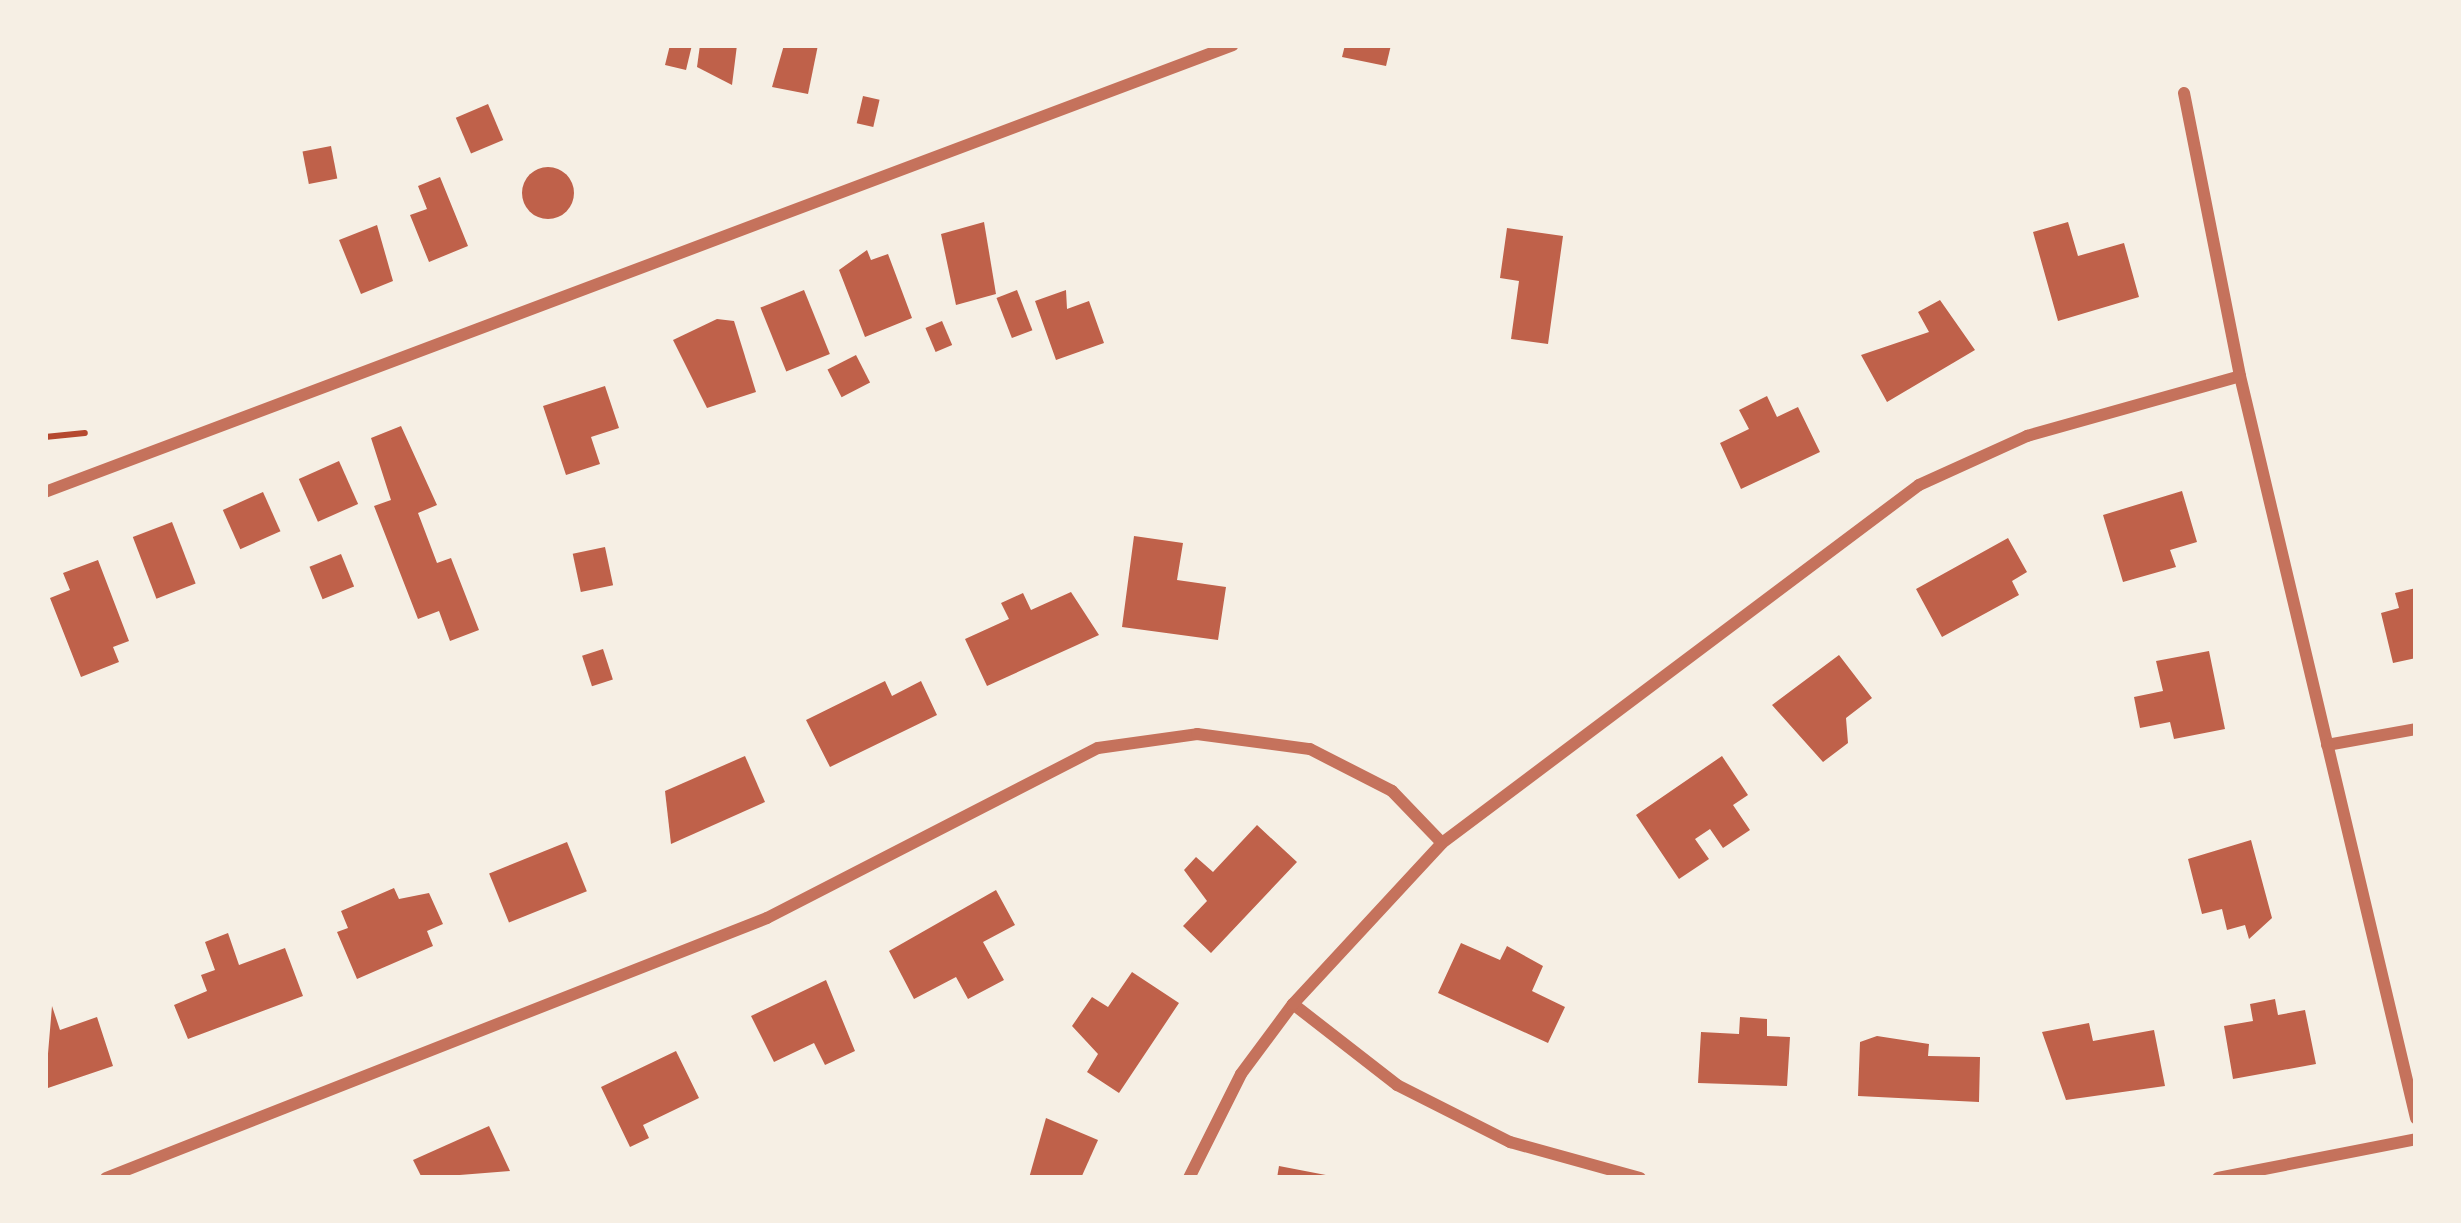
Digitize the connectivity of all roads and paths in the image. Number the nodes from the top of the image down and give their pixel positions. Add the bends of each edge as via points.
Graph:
1 (1233, 45) edge
2 (2185, 93) dead end
3 (2240, 376) junction
4 (85, 433) dead end
5 (45, 437) edge
6 (45, 492) edge
7 (2416, 728) edge
8 (2327, 746) junction
9 (1442, 843) junction
10 (1293, 1004) junction
11 (2416, 1118) edge
12 (2416, 1139) edge
13 (106, 1178) edge
14 (1189, 1178) edge
15 (1640, 1178) edge
16 (2218, 1178) edge

1 - 6 street
2 - 3 street
3 - 8 street
3 - 9 street via 2027,436 1919,484
4 - 5 path
7 - 8 street
8 - 11 street
9 - 10 street
9 - 13 street via 1392,791 1310,749 1197,734 1098,748 726,936
10 - 14 street via 1241,1074
10 - 15 street via 1397,1085 1510,1142
12 - 16 street

